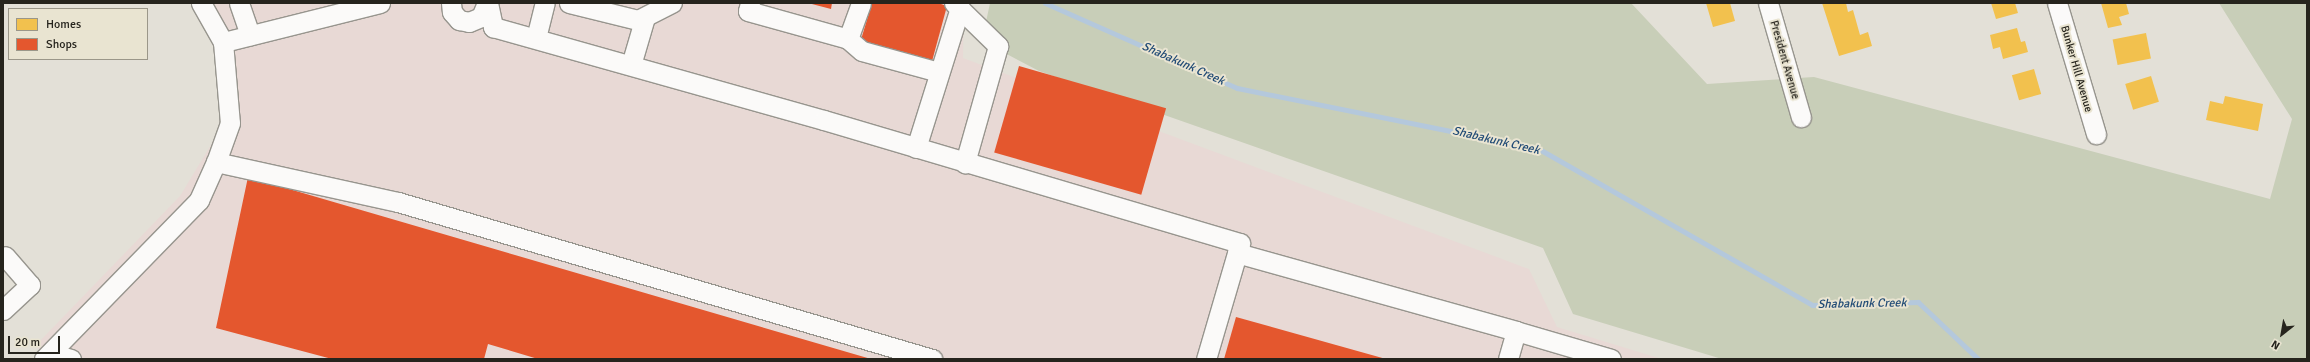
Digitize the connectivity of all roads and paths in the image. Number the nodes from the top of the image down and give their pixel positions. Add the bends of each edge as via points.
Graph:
1 (201, 3) edge
2 (239, 3) edge
3 (380, 3) edge
4 (451, 3) edge
5 (487, 3) edge
6 (545, 3) edge
7 (569, 3) edge
8 (672, 3) edge
9 (750, 3) edge
10 (861, 3) edge
11 (1768, 3) edge
12 (2057, 3) edge
13 (957, 6) edge
14 (609, 8) edge
15 (645, 17) junction
16 (250, 35) junction
17 (536, 38) junction
18 (848, 39) junction
19 (223, 42) junction
20 (631, 65) junction
21 (940, 72) junction
22 (1801, 117) dead end
23 (2096, 134) dead end
24 (916, 148) junction
25 (216, 162) junction
26 (965, 163) junction
27 (1237, 253) junction
28 (6, 256) dead end
29 (3, 310) edge
30 (1516, 331) junction
31 (48, 356) edge
32 (71, 359) edge
33 (932, 359) edge
34 (1206, 359) edge
35 (1508, 359) edge
36 (1611, 359) edge

1 - 19 street
2 - 16 street
3 - 16 street
4 - 5 street via 455,16 459,20 469,22 481,17
5 - 17 street via 493,27
6 - 17 street
7 - 14 street
8 - 15 street
9 - 18 street via 748,11
10 - 18 street
11 - 22 street, President Avenue
12 - 23 street, Bunker Hill Avenue
13 - 21 street
13 - 26 street via 998,46
14 - 15 street via 638,20
15 - 20 street
16 - 19 street
17 - 20 street
18 - 21 street via 862,51
19 - 25 street via 230,123
20 - 24 street
21 - 24 street
24 - 26 street
25 - 31 street via 199,200
25 - 33 street via 398,202
26 - 27 street via 1240,243
27 - 30 street
27 - 34 street
28 - 29 street via 30,285
30 - 35 street
30 - 36 street
31 - 32 street

